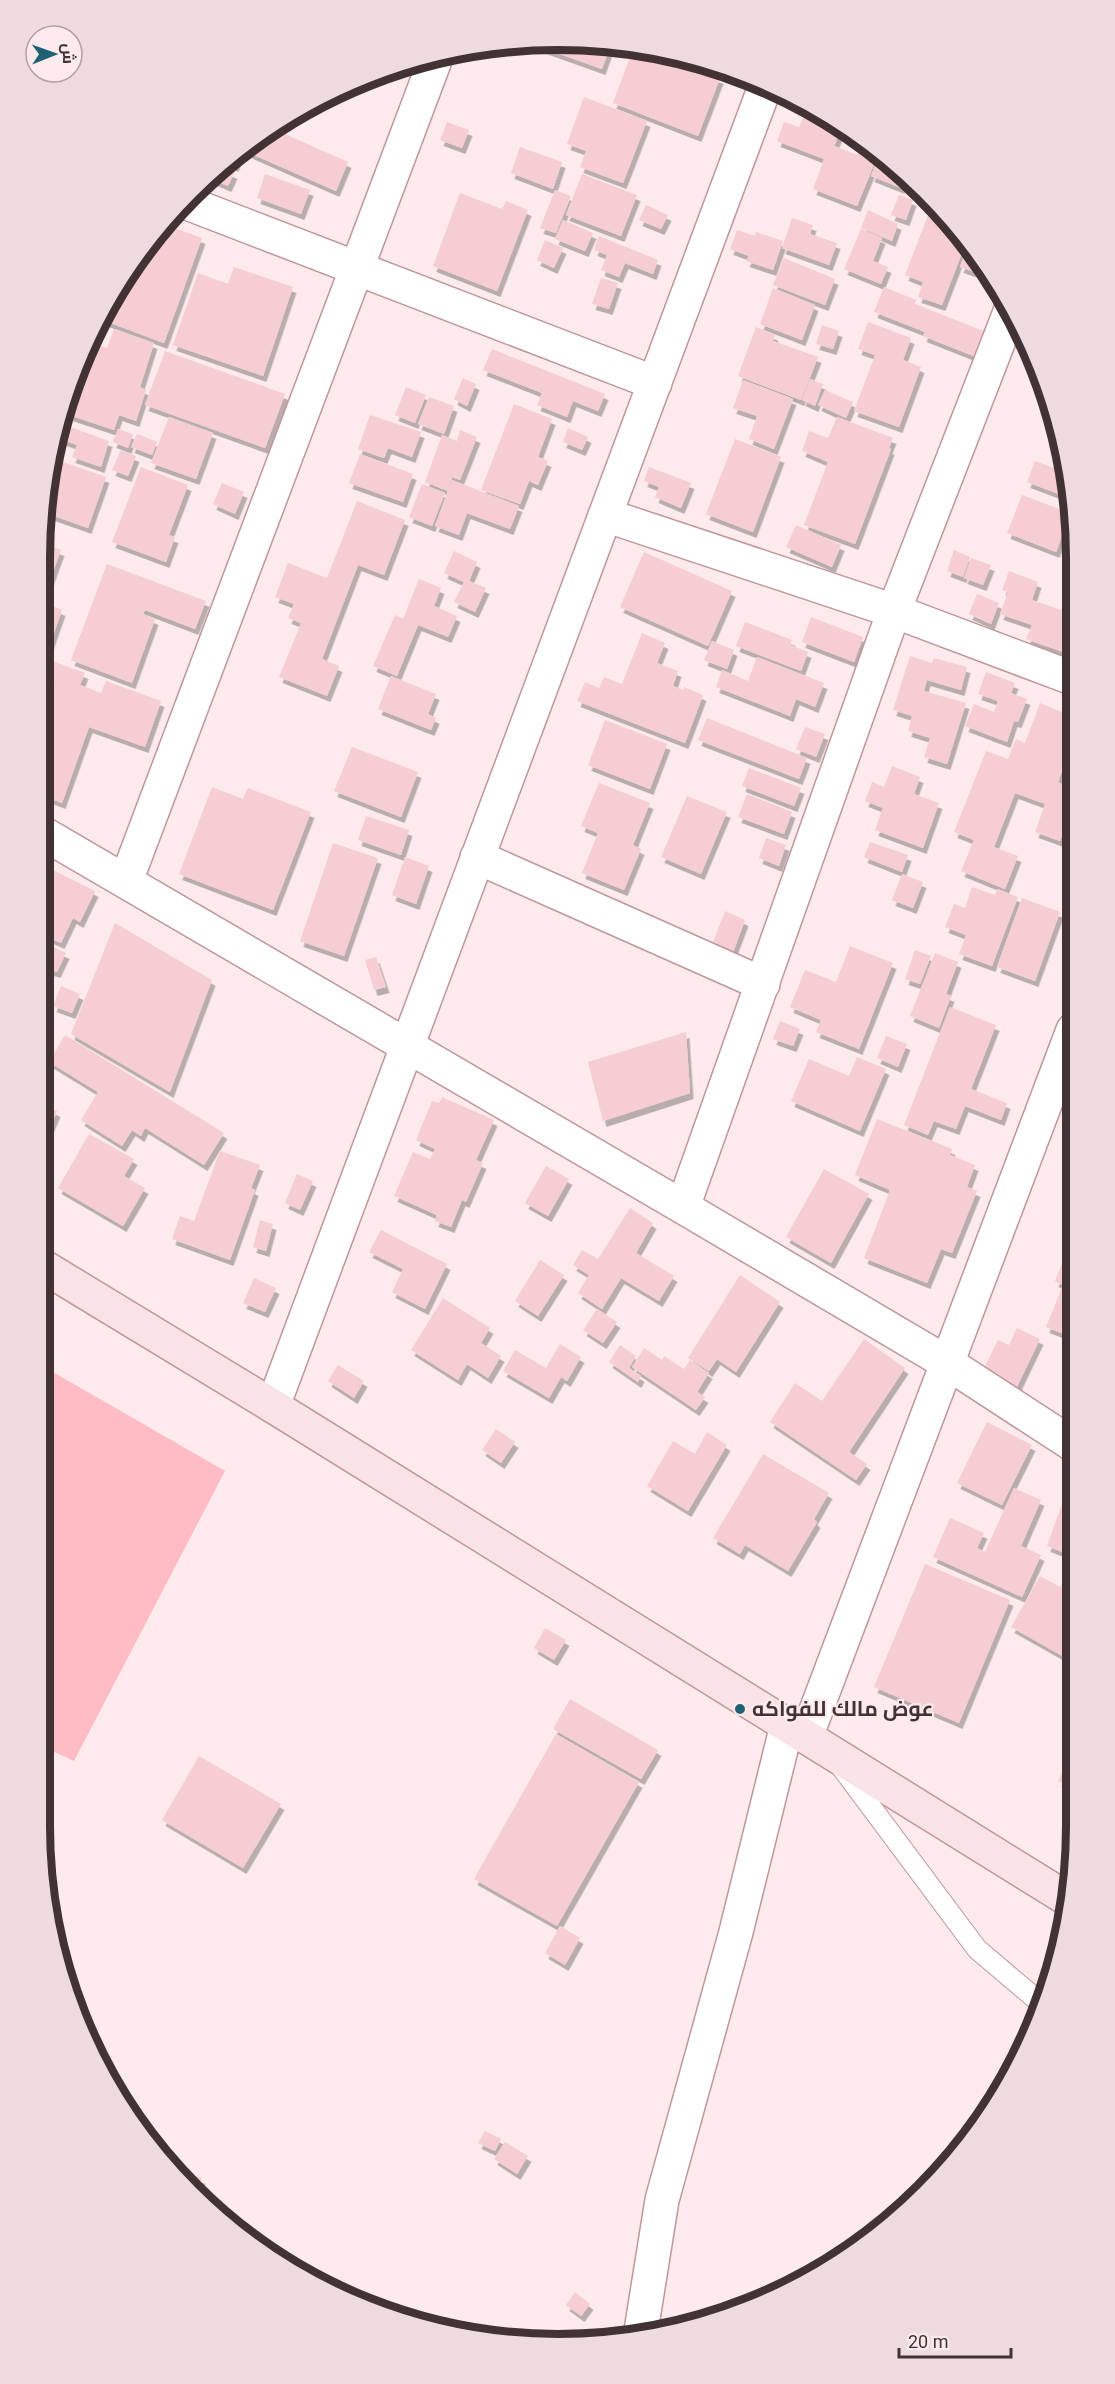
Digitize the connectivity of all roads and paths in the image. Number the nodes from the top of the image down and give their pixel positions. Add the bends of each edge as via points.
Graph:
1 (433, 65) edge
2 (763, 93) edge
3 (192, 205) edge
4 (357, 268) junction
5 (1006, 321) edge
6 (655, 383) junction
7 (605, 515) junction
8 (894, 611) junction
9 (1066, 676) edge
10 (50, 837) edge
11 (477, 858) junction
12 (126, 881) junction
13 (763, 984) junction
14 (406, 1047) junction
15 (1066, 1049) edge
16 (684, 1207) junction
17 (50, 1271) edge
18 (949, 1364) junction
19 (273, 1406) junction
20 (1066, 1440) edge
21 (808, 1739) junction
22 (1061, 1895) edge
23 (1036, 1999) edge
24 (642, 2327) edge

1 - 4 street
2 - 6 street
3 - 4 street
4 - 6 street
4 - 12 street
5 - 8 street
6 - 7 street
7 - 8 street
7 - 11 street
8 - 9 street
8 - 13 street
10 - 12 street
11 - 13 street
11 - 14 street
12 - 14 street
13 - 16 street
14 - 16 street
14 - 19 street
15 - 18 street
16 - 18 street
17 - 19 street
18 - 20 street
18 - 21 street
19 - 21 street
21 - 22 street
21 - 23 lane via 977,1949
21 - 24 street via 736,1932 662,2200

